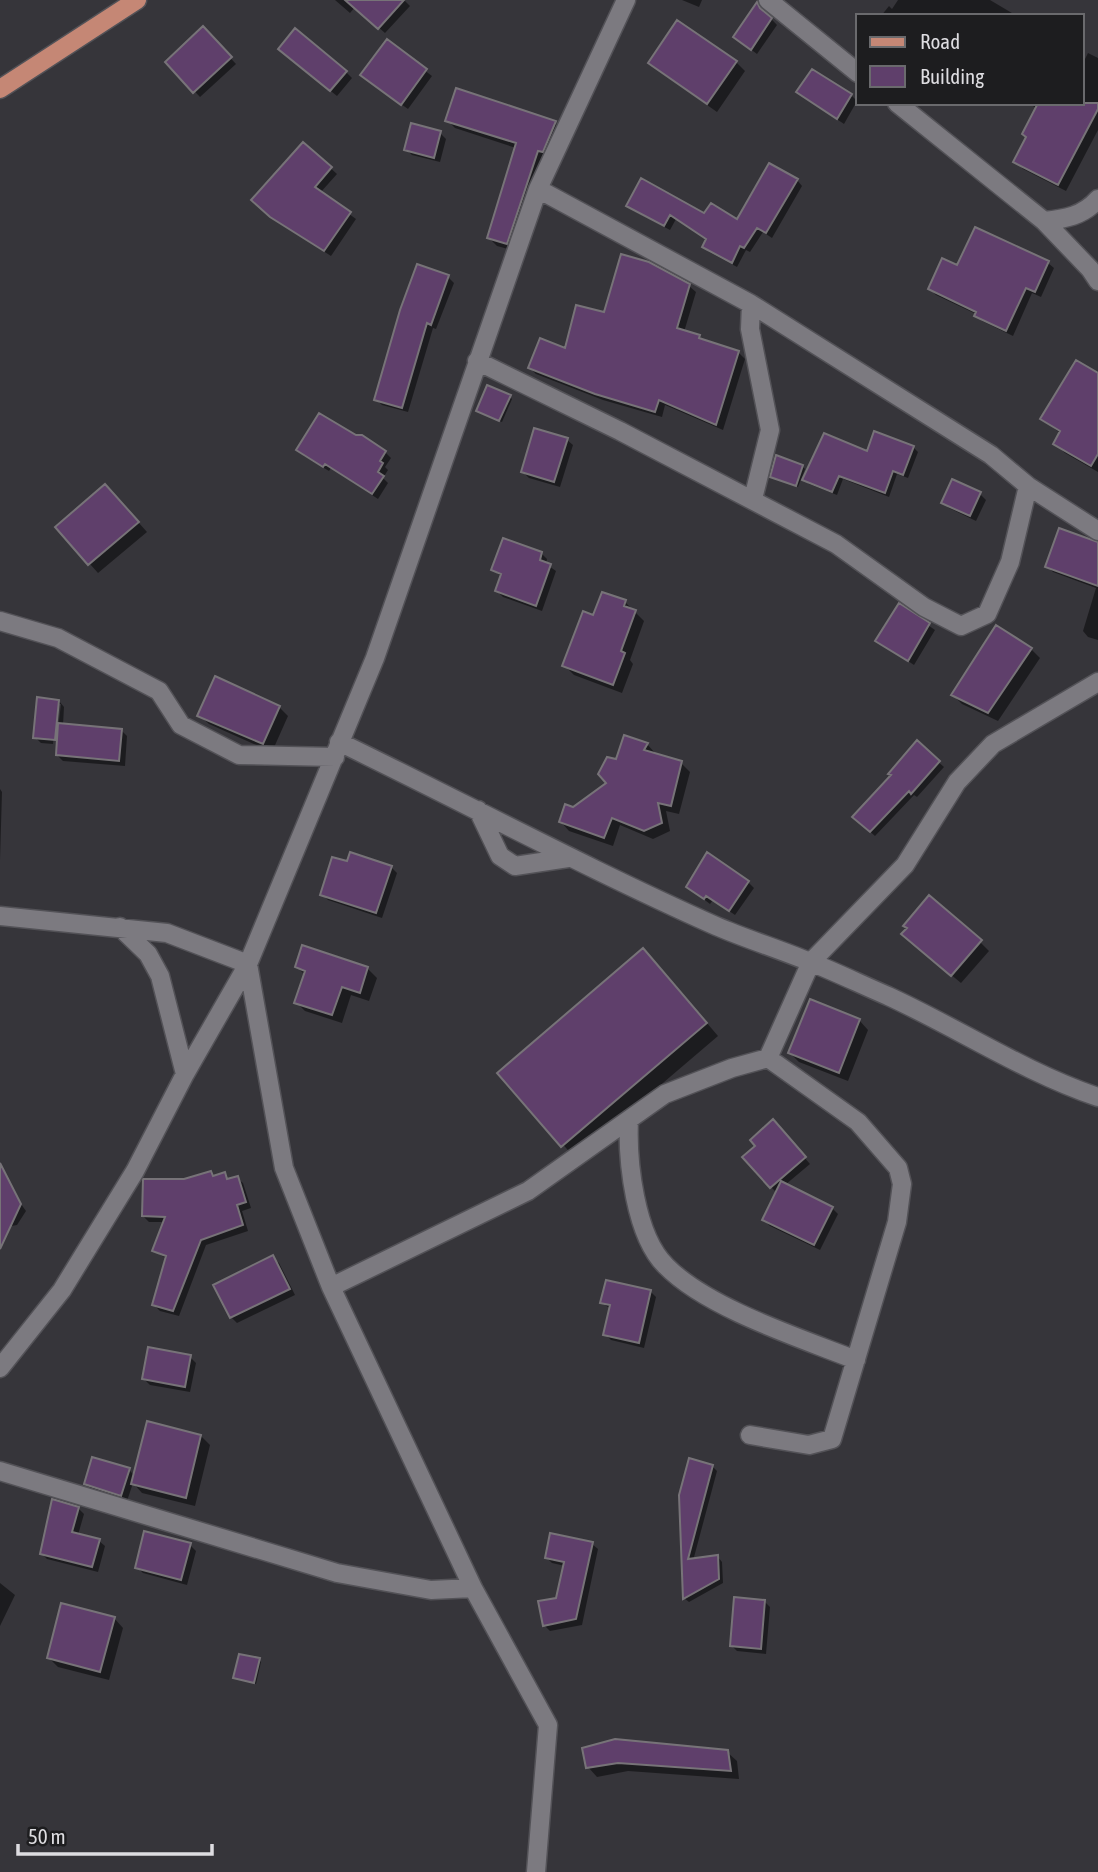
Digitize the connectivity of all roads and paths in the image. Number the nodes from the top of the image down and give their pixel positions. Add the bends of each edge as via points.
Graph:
1 (137, 0) edge
2 (626, 0) edge
3 (768, 0) edge
4 (856, 70) edge
5 (0, 89) edge
6 (899, 105) edge
7 (538, 189) junction
8 (1098, 199) edge
9 (1044, 221) junction
10 (1098, 281) edge
11 (751, 304) junction
12 (477, 360) junction
13 (1028, 486) junction
14 (753, 499) junction
15 (1098, 531) edge
16 (0, 621) edge
17 (1098, 682) edge
18 (337, 749) junction
19 (478, 810) junction
20 (568, 858) junction
21 (0, 916) edge
22 (120, 928) junction
23 (811, 962) junction
24 (248, 964) junction
25 (768, 1058) junction
26 (185, 1074) junction
27 (1098, 1097) edge
28 (629, 1120) junction
29 (331, 1287) junction
30 (856, 1360) junction
31 (0, 1368) edge
32 (750, 1435) dead end
33 (0, 1471) edge
34 (473, 1588) junction
35 (536, 1872) edge

1 - 5 main road
2 - 7 street
3 - 4 street
6 - 9 street
7 - 11 street
7 - 12 street
8 - 9 street via 1068,219
9 - 10 street
11 - 13 street via 991,455
11 - 14 street via 750,329 770,430
12 - 14 street
12 - 18 street via 375,657
13 - 14 street via 1010,562 987,614 961,625 924,607 836,544
13 - 15 street
16 - 18 street via 58,638 159,691 181,725 240,755
17 - 23 street via 993,744 957,782 905,865
18 - 19 street
18 - 24 street
19 - 20 street
19 - 20 street via 500,856 515,866
20 - 23 street via 719,927
21 - 22 street
22 - 24 street via 167,933
22 - 26 street via 148,954 160,976
23 - 25 street
23 - 27 street
24 - 26 street
24 - 29 street via 284,1168
25 - 28 street via 665,1094
25 - 30 street via 858,1122 898,1168 902,1184 897,1223
26 - 31 street via 135,1171 62,1290
28 - 29 street via 528,1191
28 - 30 street via 631,1180 648,1238 664,1265 691,1287 747,1316
29 - 34 street
30 - 32 street via 832,1439 809,1445
33 - 34 street via 337,1573 431,1590
34 - 35 street via 548,1725

